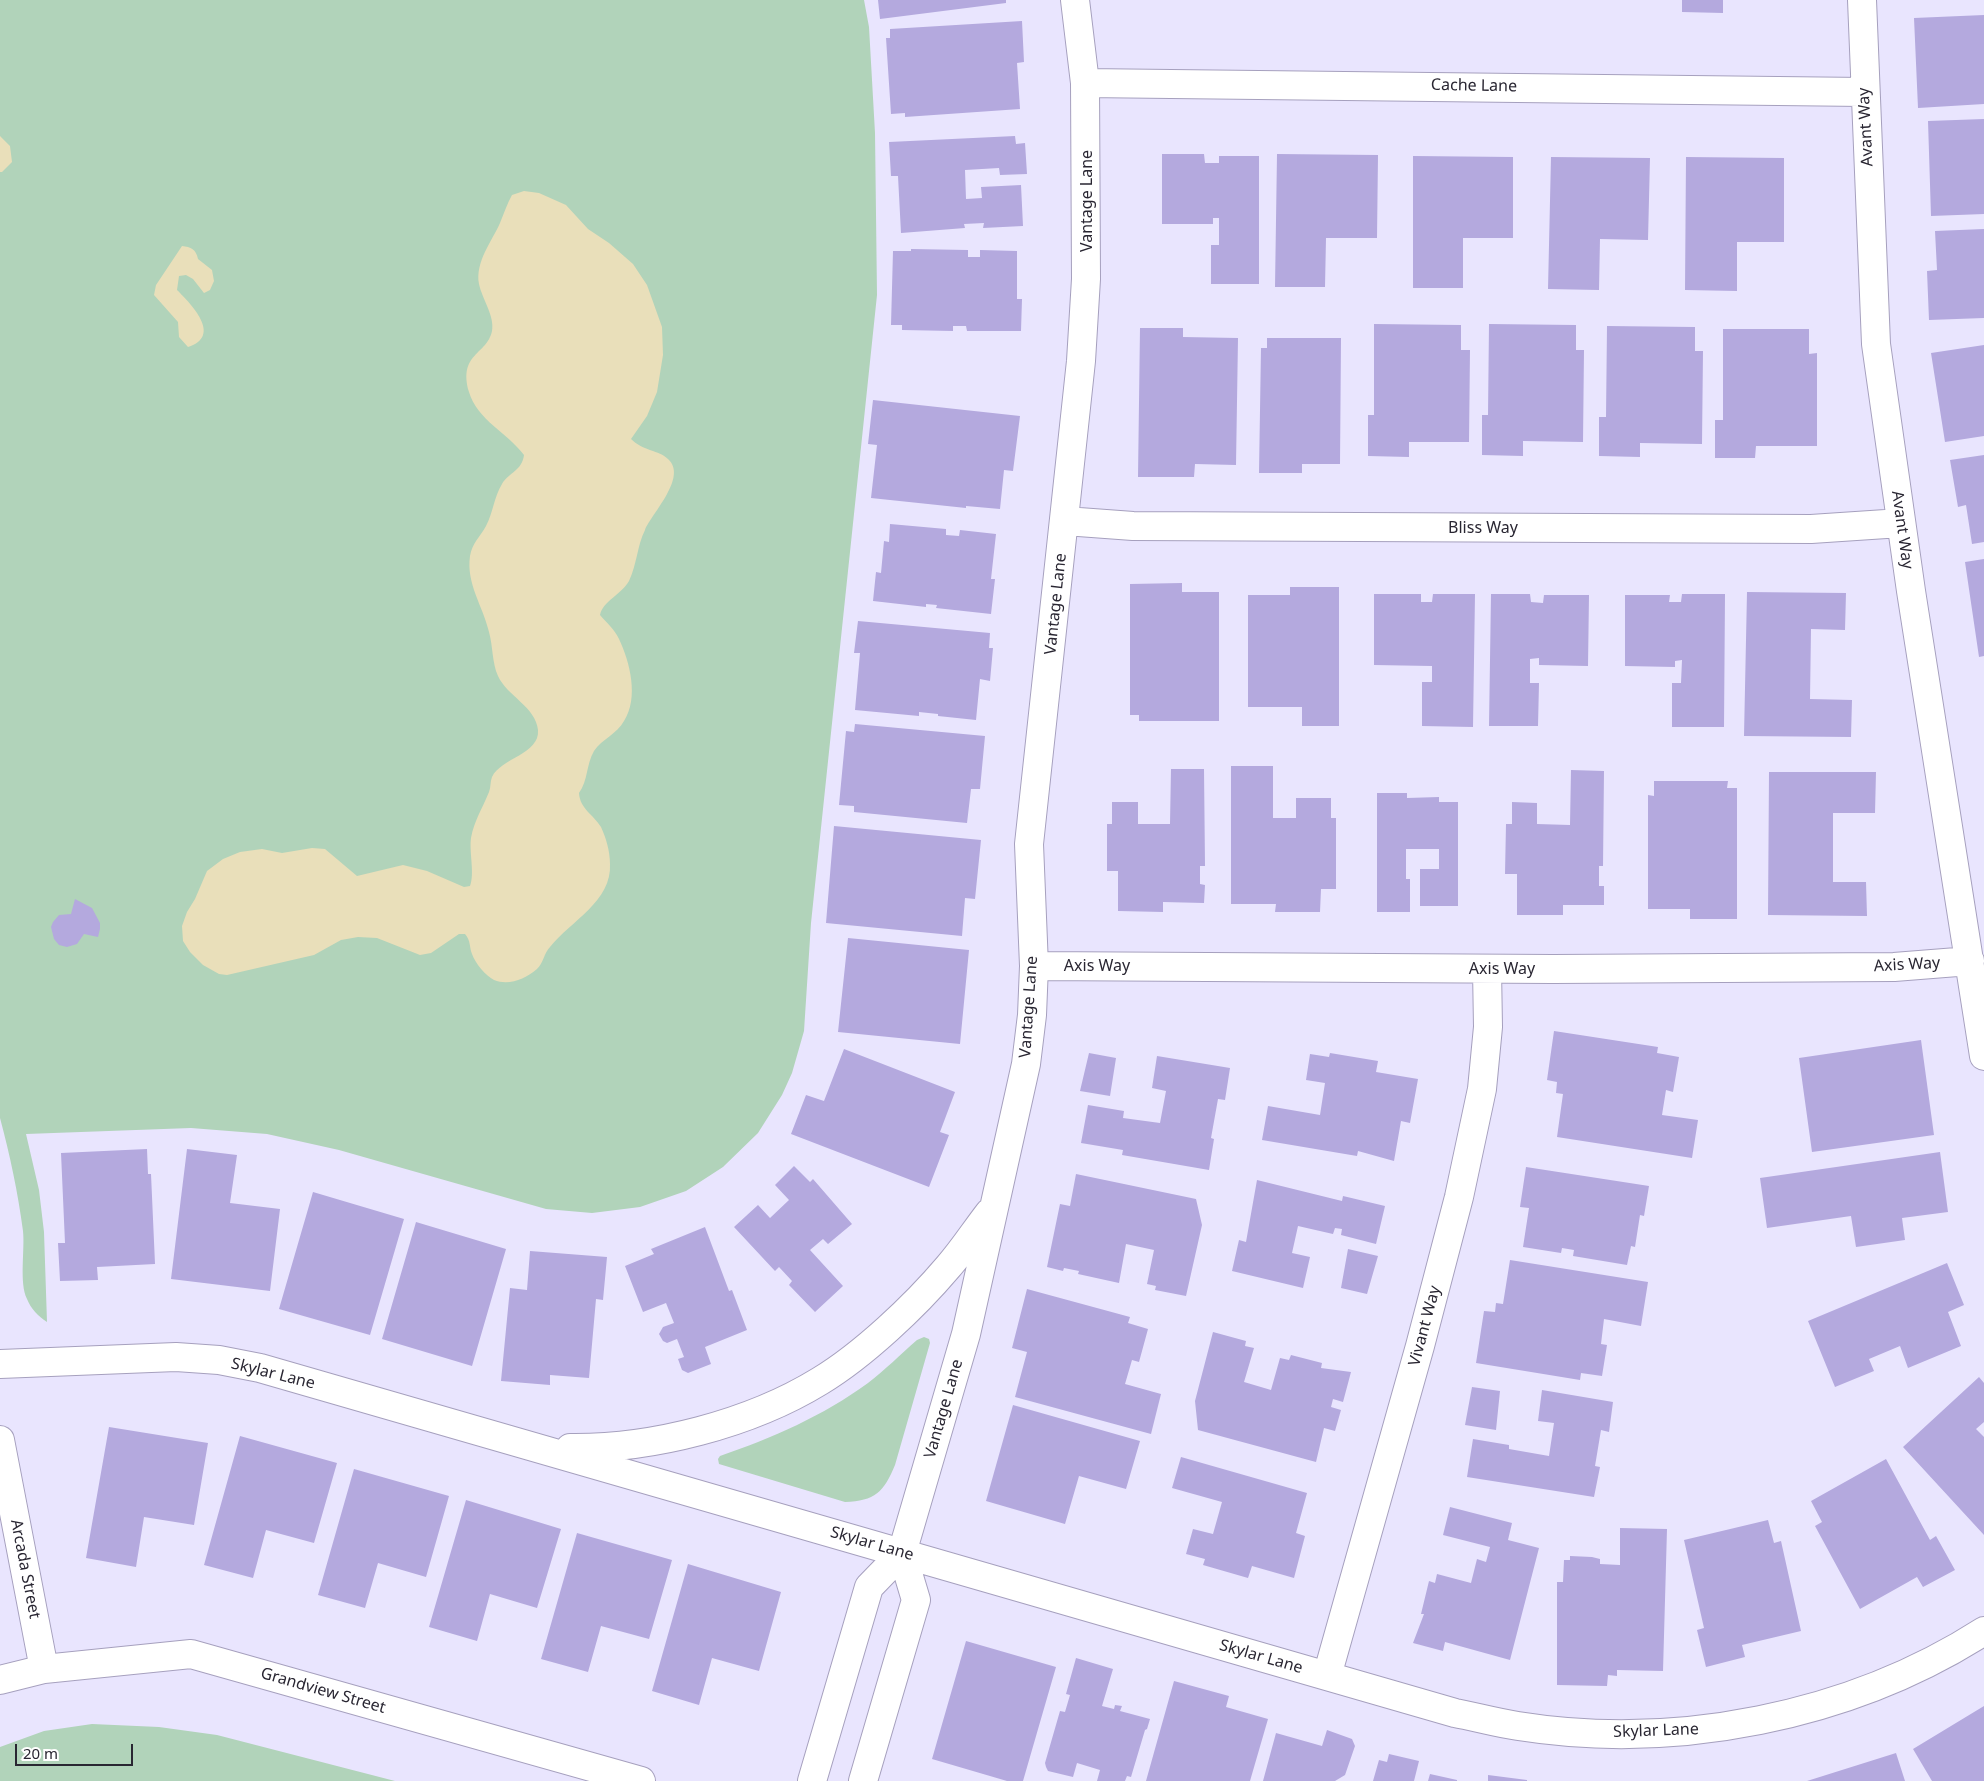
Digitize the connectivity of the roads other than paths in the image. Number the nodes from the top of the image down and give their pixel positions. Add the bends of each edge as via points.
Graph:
1 (1075, 0) edge
2 (1862, 0) edge
3 (1085, 83) junction
4 (1864, 92) junction
5 (1065, 522) junction
6 (1901, 523) junction
7 (1970, 961) junction
8 (1034, 966) junction
9 (1487, 969) junction
10 (1984, 1056) edge
11 (994, 1205) junction
12 (0, 1364) edge
13 (821, 1380) joint
14 (0, 1440) edge
15 (538, 1448) junction
16 (902, 1553) junction
17 (1984, 1630) edge
18 (44, 1669) junction
19 (1327, 1676) junction
20 (0, 1680) edge
21 (642, 1781) edge
22 (812, 1781) edge
23 (863, 1781) edge

1 - 3 street, Vantage Lane
2 - 4 street, Avant Way
3 - 4 street, Cache Lane
3 - 5 street, Vantage Lane via 1086,279 1082,361
4 - 6 street, Avant Way via 1876,344
5 - 6 street, Bliss Way via 1133,526 1791,529
5 - 8 street, Vantage Lane via 1029,844
6 - 7 street, Avant Way
7 - 9 street, Axis Way via 1894,967
7 - 10 street, Avant Way
8 - 9 street, Axis Way
8 - 11 street, Vantage Lane via 1026,1064
9 - 19 street, Vivant Way via 1488,1027 1482,1089 1459,1197
11 - 13 street, Vantage Lane via 948,1267 856,1355
11 - 16 street, Vantage Lane via 966,1334
12 - 15 street, Skylar Lane via 176,1357 219,1360 260,1368
13 - 15 street, Skylar Lane via 790,1398 754,1412 651,1443 598,1449
14 - 18 street, Arcada Street
15 - 16 street, Skylar Lane
16 - 19 street, Skylar Lane
16 - 22 street, Vantage Lane via 869,1587
16 - 23 street via 916,1600
17 - 19 street, Skylar Lane via 1897,1676 1833,1702 1704,1730 1592,1732 1519,1726 1455,1713
18 - 20 street, Grandview Street
18 - 21 street, Grandview Street via 192,1654

